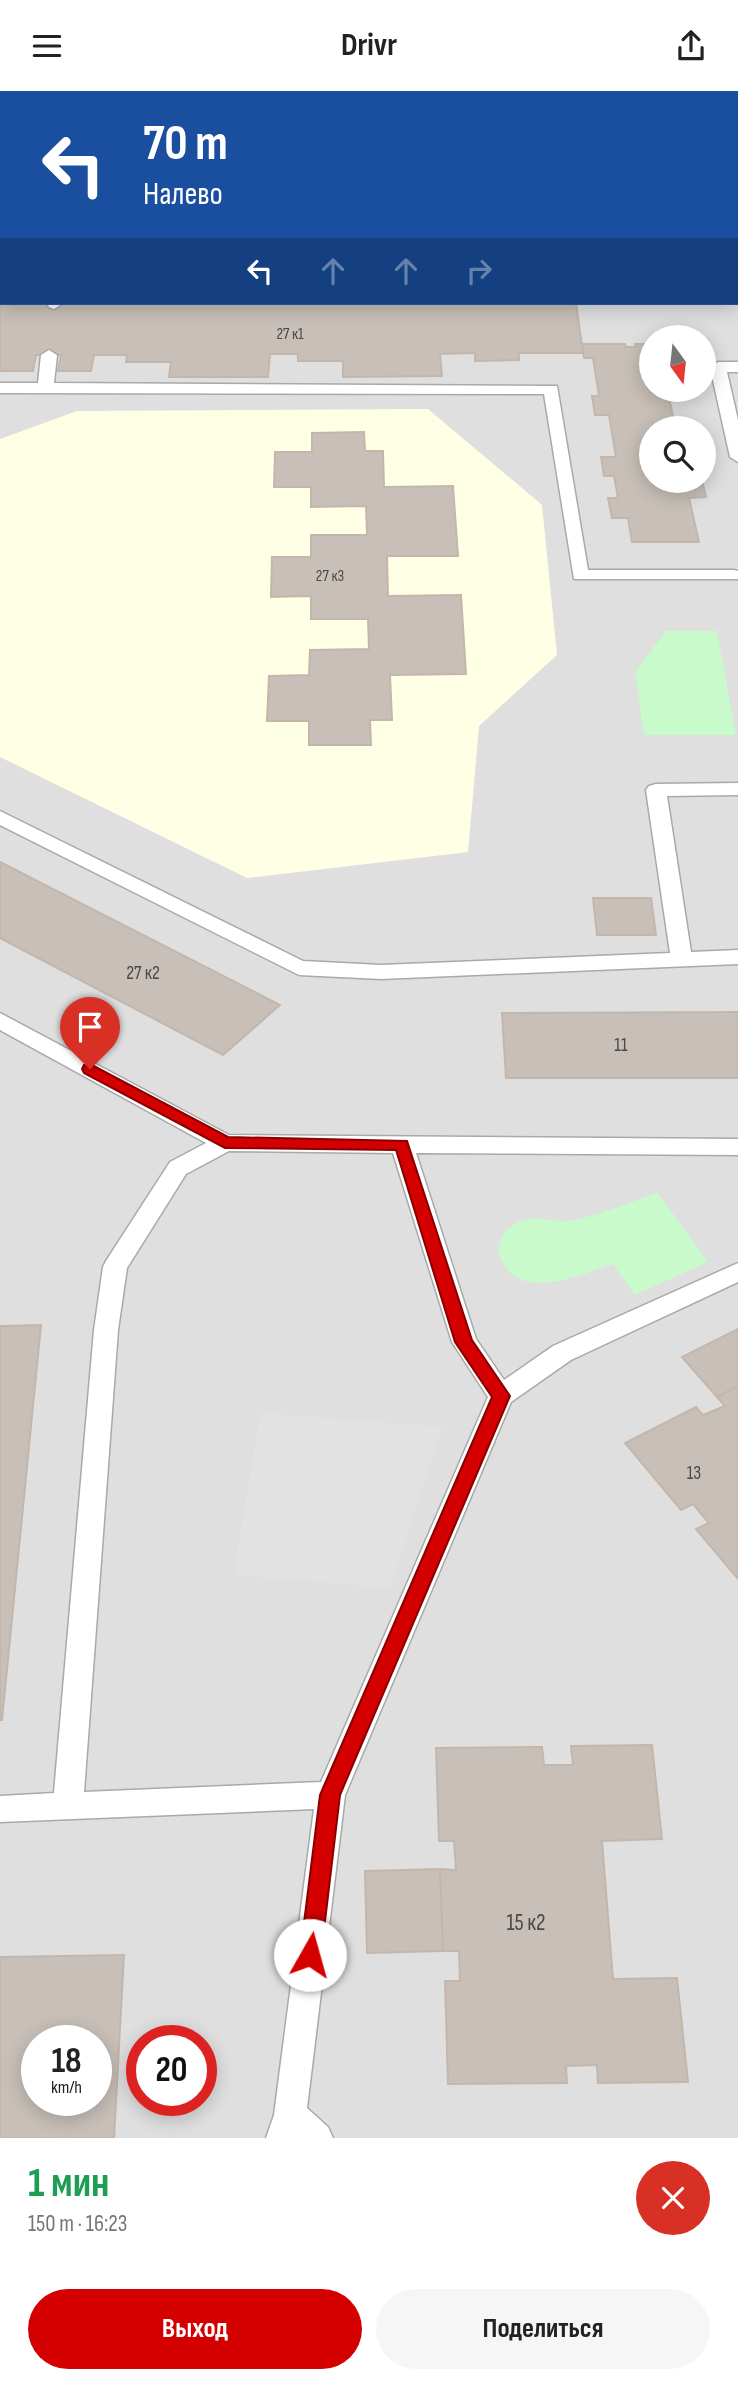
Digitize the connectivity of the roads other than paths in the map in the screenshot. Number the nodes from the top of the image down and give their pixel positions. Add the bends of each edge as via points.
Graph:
1 (49, 355) dead end
2 (738, 367) edge
3 (0, 388) edge
4 (45, 388) junction
5 (738, 457) edge
6 (737, 579) edge
7 (738, 789) edge
8 (0, 817) edge
9 (738, 957) edge
10 (681, 958) junction
11 (0, 1020) edge
12 (225, 1143) junction
13 (402, 1145) junction
14 (738, 1147) edge
15 (738, 1272) edge
16 (501, 1396) junction
17 (330, 1795) junction
18 (68, 1805) junction
19 (0, 1809) edge
20 (286, 2126) edge
21 (317, 2138) edge

1 - 4 lane
2 - 5 lane via 718,367
3 - 4 lane
4 - 6 lane via 551,389 580,575
7 - 10 lane via 656,790
8 - 10 lane via 299,968 381,972
9 - 10 lane
11 - 12 lane
12 - 13 lane
12 - 18 lane via 178,1168 115,1267
13 - 14 lane
13 - 16 lane via 464,1342
15 - 16 lane via 562,1353
16 - 17 lane
17 - 18 lane
17 - 20 lane
18 - 19 lane
20 - 21 lane

